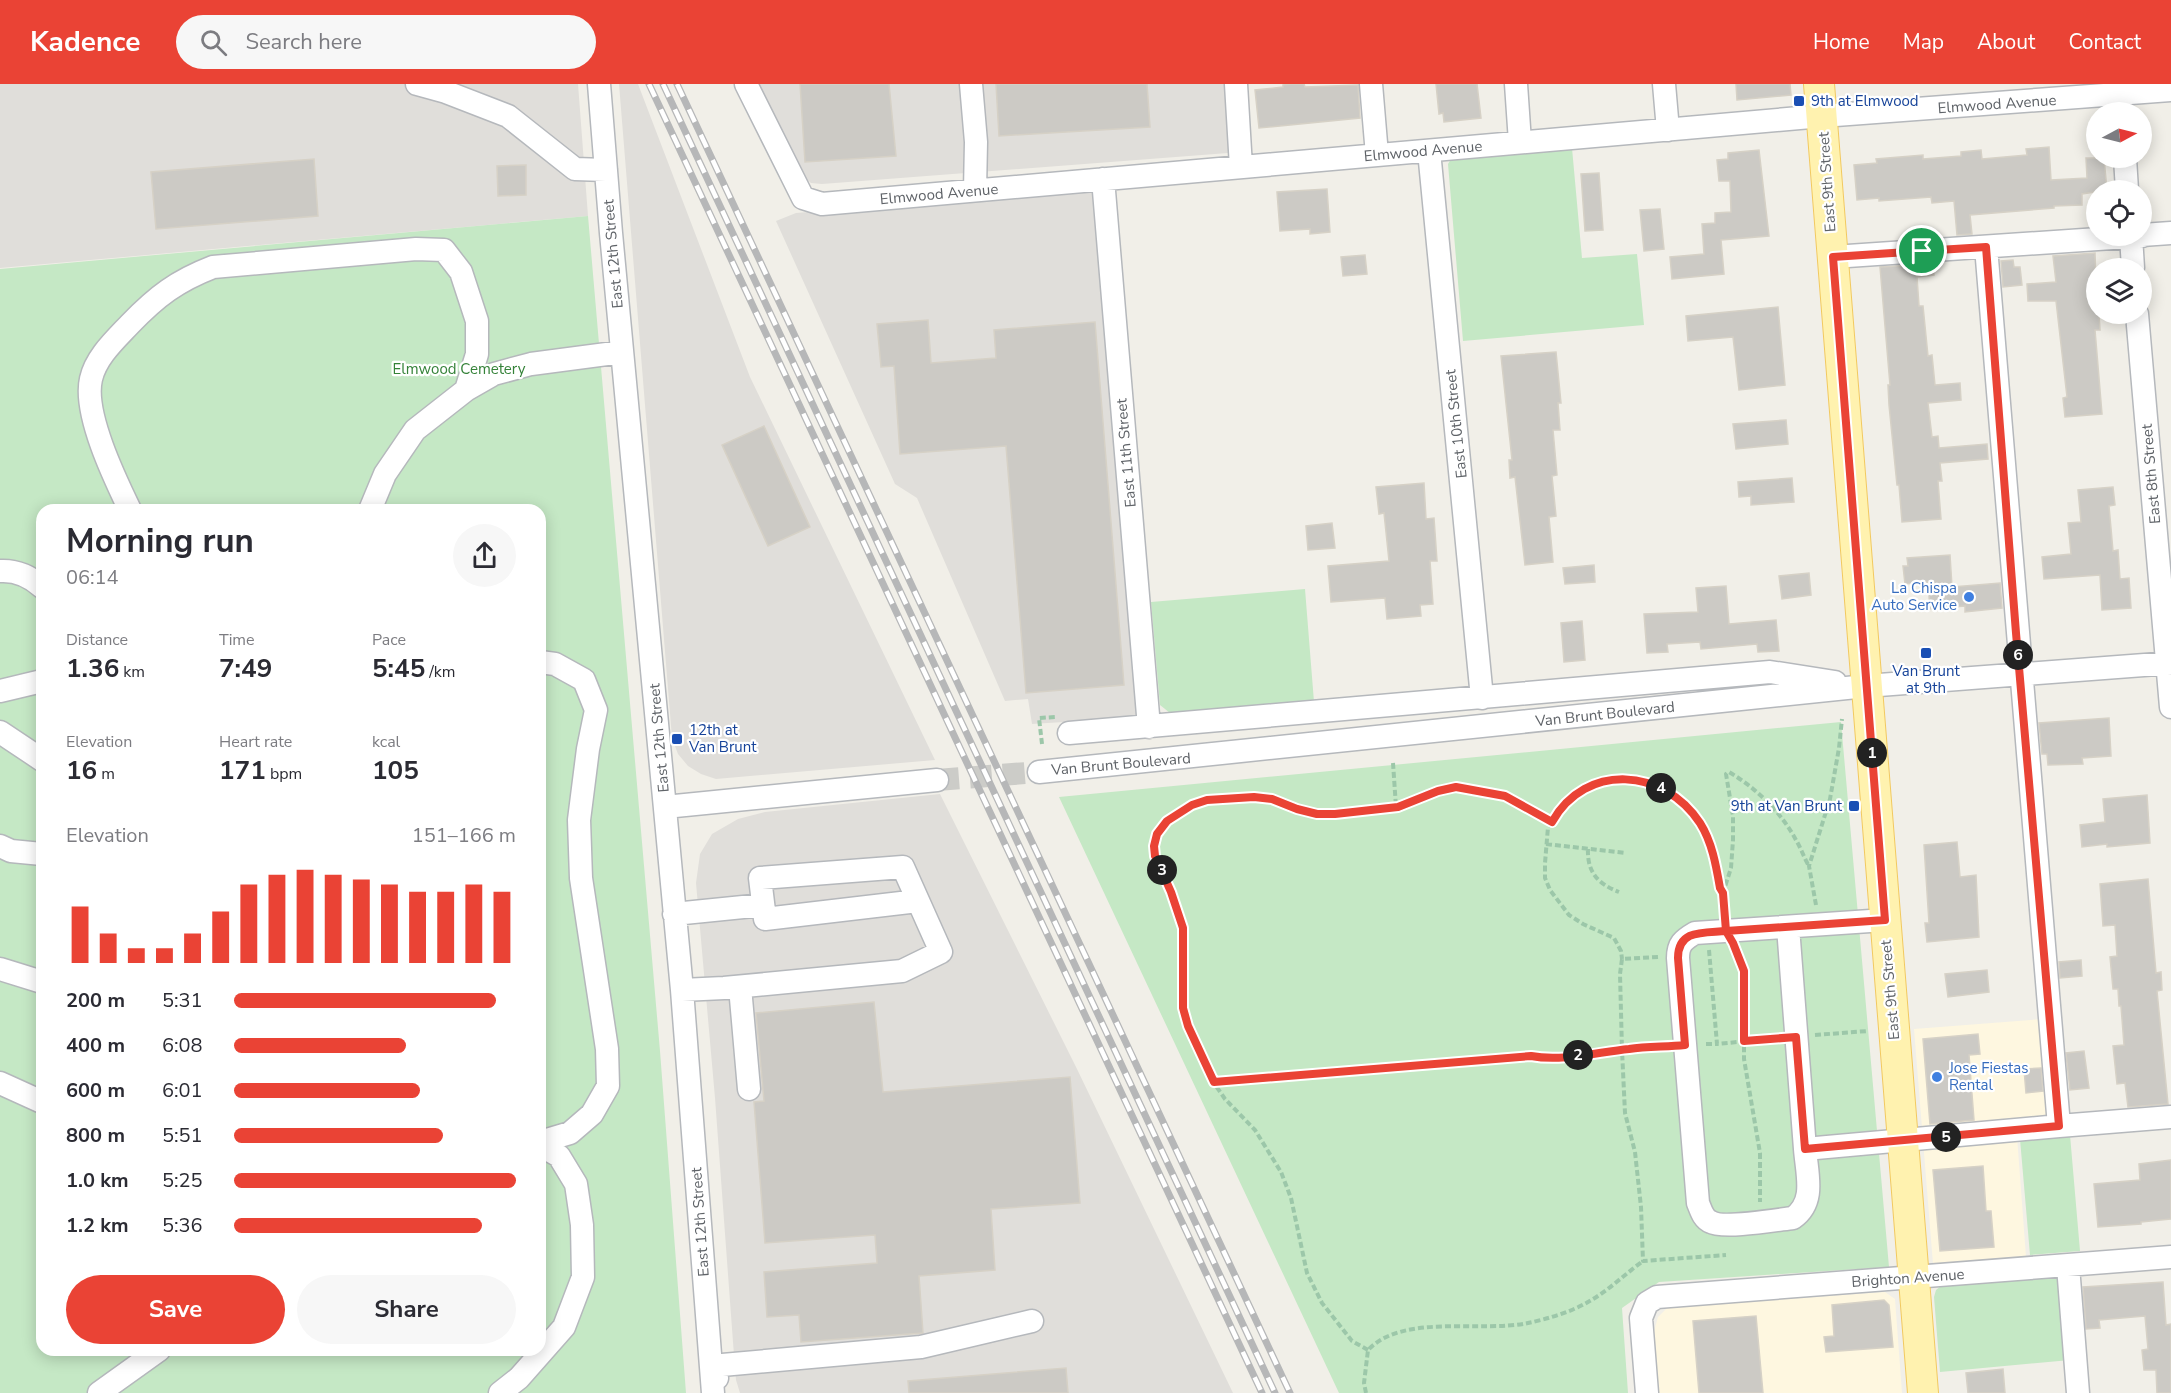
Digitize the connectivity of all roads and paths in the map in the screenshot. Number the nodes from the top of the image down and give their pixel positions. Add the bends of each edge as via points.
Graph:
1 (417, 84) edge
2 (599, 84) edge
3 (746, 84) edge
4 (971, 84) edge
5 (1236, 84) edge
6 (1371, 84) edge
7 (1516, 84) edge
8 (1664, 84) edge
9 (1819, 84) edge
10 (2171, 90) edge
11 (2128, 102) edge
12 (2086, 105) edge
13 (1822, 116) junction
14 (1668, 130) junction
15 (1520, 142) junction
16 (1429, 150) junction
17 (1377, 155) junction
18 (1241, 167) junction
19 (606, 170) junction
20 (1104, 179) junction
21 (975, 190) junction
22 (2171, 233) edge
23 (2152, 235) edge
24 (2086, 240) edge
25 (1986, 247) junction
26 (1833, 257) junction
27 (2138, 324) edge
28 (622, 352) junction
29 (466, 390) junction
30 (127, 504) edge
31 (372, 504) edge
32 (0, 571) edge
33 (36, 582) edge
34 (546, 663) edge
35 (2169, 663) edge
36 (2020, 676) junction
37 (36, 682) edge
38 (1866, 686) junction
39 (0, 691) edge
40 (1482, 698) junction
41 (2171, 707) edge
42 (1842, 719) dead end
43 (1062, 725) joint
44 (1149, 727) junction
45 (0, 732) edge
46 (1042, 744) dead end
47 (36, 756) edge
48 (1393, 763) dead end
49 (1039, 771) tunnel mouth
50 (937, 780) tunnel mouth
51 (665, 807) junction
52 (1396, 807) junction
53 (1552, 822) junction
54 (1546, 844) junction
55 (0, 846) edge
56 (1587, 849) junction
57 (36, 853) edge
58 (1626, 853) dead end
59 (1809, 866) junction
60 (1619, 892) dead end
61 (1723, 893) junction
62 (918, 902) junction
63 (763, 905) junction
64 (1816, 911) dead end
65 (674, 914) junction
66 (1885, 920) junction
67 (1788, 927) junction
68 (1717, 932) junction
69 (1665, 956) dead end
70 (1622, 959) junction
71 (0, 969) edge
72 (36, 980) edge
73 (740, 987) junction
74 (682, 990) junction
75 (1868, 1031) dead end
76 (1796, 1037) junction
77 (1744, 1041) junction
78 (1717, 1044) junction
79 (1685, 1045) junction
80 (1622, 1050) junction
81 (1214, 1082) junction
82 (0, 1083) edge
83 (748, 1089) dead end
84 (36, 1099) edge
85 (2171, 1117) edge
86 (2059, 1126) junction
87 (546, 1141) edge
88 (1902, 1141) junction
89 (546, 1147) edge
90 (1805, 1149) junction
91 (1760, 1221) junction
92 (1726, 1255) dead end
93 (2171, 1257) edge
94 (1643, 1261) junction
95 (2068, 1266) junction
96 (1914, 1278) junction
97 (1032, 1321) dead end
98 (547, 1333) edge
99 (1368, 1350) junction
100 (151, 1356) edge
101 (533, 1356) edge
102 (711, 1366) junction
103 (99, 1393) edge
104 (500, 1393) edge
105 (713, 1393) edge
106 (724, 1393) edge
107 (1366, 1393) edge
108 (1647, 1393) edge
109 (1923, 1393) edge
110 (2078, 1393) edge

1 - 19 street via 508,116 575,169
2 - 19 street, East 12th Street
3 - 21 street, Elmwood Avenue via 803,198 822,204
4 - 21 street
5 - 18 street
6 - 17 street
7 - 15 street
8 - 14 street
9 - 13 main road, East 9th Street
10 - 11 street, Elmwood Avenue
12 - 13 street, Elmwood Avenue
13 - 14 street, Elmwood Avenue
13 - 26 main road, East 9th Street
14 - 15 street, Elmwood Avenue
15 - 16 street, Elmwood Avenue
16 - 17 street, Elmwood Avenue
16 - 40 street, East 10th Street
17 - 18 street, Elmwood Avenue
18 - 20 street, Elmwood Avenue
19 - 28 street, East 12th Street
20 - 21 street, Elmwood Avenue
20 - 44 street, East 11th Street
22 - 23 street
24 - 25 street
25 - 26 street
25 - 36 street
26 - 38 main road, East 9th Street
27 - 35 street, East 8th Street
28 - 29 street via 531,364 494,374
28 - 51 street, East 12th Street
29 - 30 street via 477,354 477,321 461,272 444,250 416,249 213,267 187,277 152,301 105,350 91,380 91,414
29 - 31 street via 415,430 385,474
32 - 33 street
34 - 87 street via 584,680 596,710 579,820 581,878 607,1049 608,1086 592,1114 570,1133
35 - 36 street, Van Brunt Boulevard
35 - 41 street, East 8th Street
36 - 38 street, Van Brunt Boulevard
36 - 86 street
37 - 39 street
38 - 40 street via 1770,672
38 - 49 street, Van Brunt Boulevard
38 - 66 main road, East 9th Street
40 - 44 street
42 - 59 path via 1830,799
43 - 44 street
43 - 46 path via 1039,718
45 - 47 street
48 - 52 path
50 - 51 street
51 - 65 street, East 12th Street
52 - 53 path via 1456,787 1505,796
52 - 81 path via 1317,814 1272,799 1207,800 1177,813 1157,834 1155,856 1183,928 1183,1008
53 - 54 path
53 - 61 path via 1576,795 1591,786 1611,779 1653,784 1686,804 1699,821 1712,849
54 - 56 path
54 - 70 path via 1545,878 1550,890 1569,915 1614,938
55 - 57 street
56 - 58 path
56 - 60 path via 1590,869 1598,881
59 - 61 path via 1787,825 1762,796 1729,772 1726,774 1733,816 1733,848
59 - 64 path
61 - 68 path
62 - 63 street via 765,919
62 - 63 street via 903,867 760,878
62 - 73 street via 941,952 902,971
63 - 65 street
65 - 74 street, East 12th Street
66 - 67 street
66 - 88 main road, East 9th Street
67 - 68 street
67 - 76 street
68 - 77 path via 1733,943 1744,971
68 - 78 path
68 - 79 street via 1695,933 1683,939 1678,949
69 - 70 path
70 - 80 path
71 - 72 street
73 - 74 street
73 - 83 street
74 - 102 street, East 12th Street
75 - 76 path
76 - 77 path
76 - 90 street
77 - 78 path
77 - 91 path via 1760,1153
78 - 79 path
79 - 80 path
79 - 91 street via 1702,1214 1717,1224
80 - 81 path
80 - 94 path via 1624,1113 1636,1163
81 - 99 path via 1255,1130 1281,1172 1293,1206 1307,1274 1322,1303 1352,1341
82 - 84 street
85 - 86 street
86 - 88 street
88 - 90 street
88 - 96 main road, East 9th Street
89 - 98 street via 559,1156 576,1184 584,1277 564,1327
90 - 91 street via 1808,1196 1801,1212 1793,1218
92 - 94 path
93 - 95 street, Brighton Avenue
94 - 99 path via 1588,1302 1569,1311 1511,1326 1441,1326 1405,1332 1383,1339
95 - 96 street, Brighton Avenue
95 - 110 street
96 - 108 street, Brighton Avenue via 1657,1297 1647,1303 1641,1318
96 - 109 main road, East 9th Street
97 - 102 street via 921,1347
99 - 107 path
100 - 103 street
101 - 104 street via 519,1378
102 - 105 street, East 12th Street
102 - 106 street

